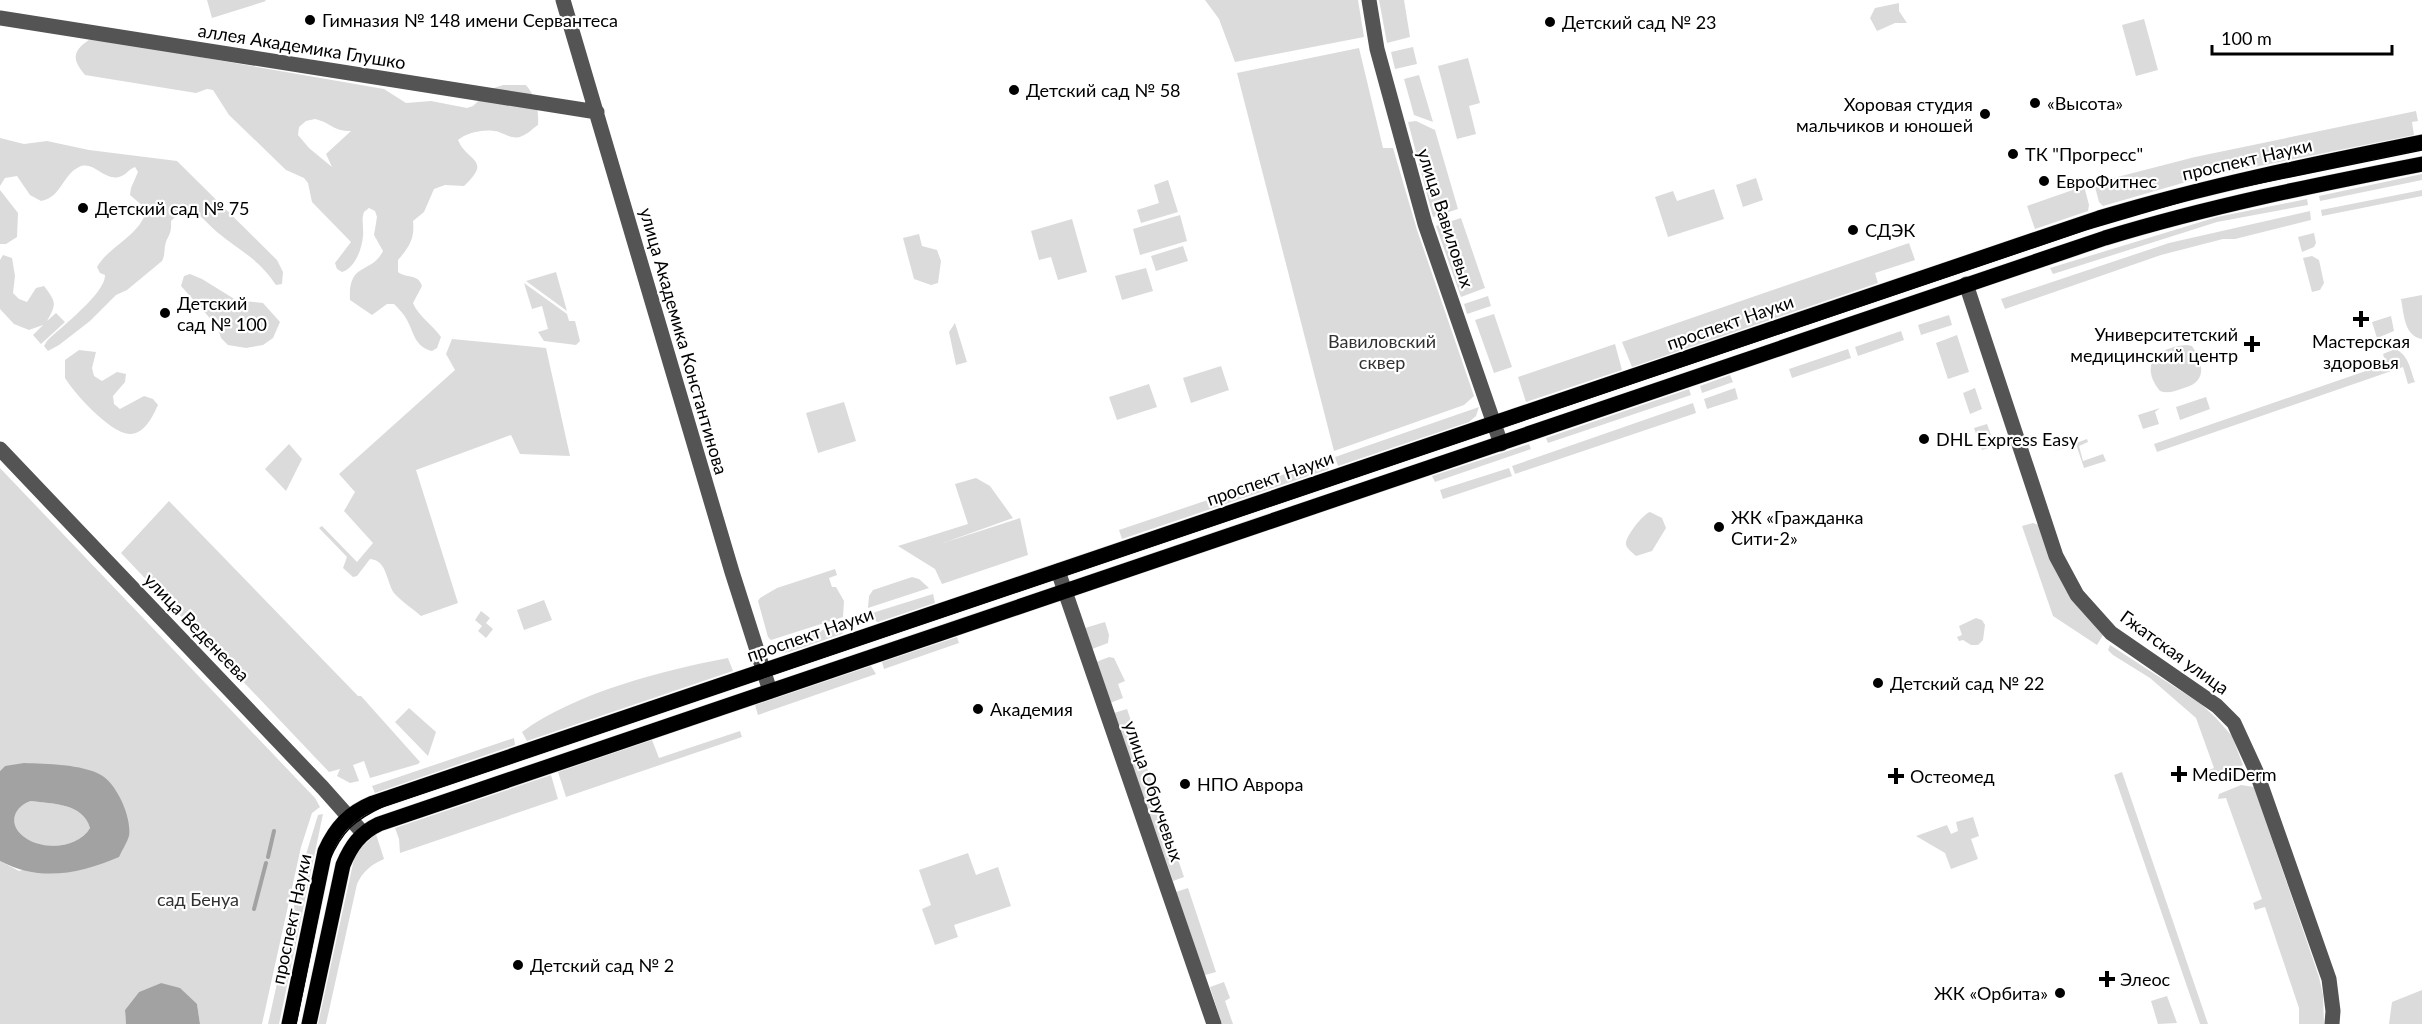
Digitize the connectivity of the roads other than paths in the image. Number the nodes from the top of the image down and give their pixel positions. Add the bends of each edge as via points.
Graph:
1 (563, 0) edge
2 (1370, 0) edge
3 (0, 18) edge
4 (597, 112) junction
5 (2422, 142) edge
6 (2422, 164) edge
7 (1966, 284) junction
8 (1494, 423) junction
9 (1501, 444) junction
10 (0, 449) edge
11 (1058, 571) junction
12 (1065, 592) junction
13 (764, 671) junction
14 (770, 691) junction
15 (348, 816) junction
16 (363, 833) junction
17 (289, 1024) edge
18 (309, 1024) edge
19 (1214, 1024) edge
20 (2332, 1024) edge

1 - 4 street, улица Академика Константинова
2 - 8 street, улица Вавиловых via 1377,49 1425,225
3 - 4 street, аллея Академика Глушко
4 - 13 street, улица Академика Константинова
5 - 8 main road, проспект Науки via 2284,169 2150,202
6 - 7 main road via 2219,206 2105,238
7 - 9 main road
7 - 20 street, Гжатская улица via 2056,556 2073,588 2111,633 2217,706 2241,734 2329,979
8 - 9 street, улица Вавиловых
8 - 11 main road, проспект Науки
9 - 12 main road
10 - 15 street, улица Веденеева
11 - 12 street, улица Обручевых
11 - 13 main road, проспект Науки
12 - 14 main road
12 - 19 street, улица Обручевых
13 - 14 street, улица Академика Константинова
13 - 15 main road, проспект Науки via 373,803
14 - 16 main road via 379,824
15 - 16 street, улица Веденеева
15 - 17 main road, проспект Науки via 325,851
16 - 18 main road via 343,865

